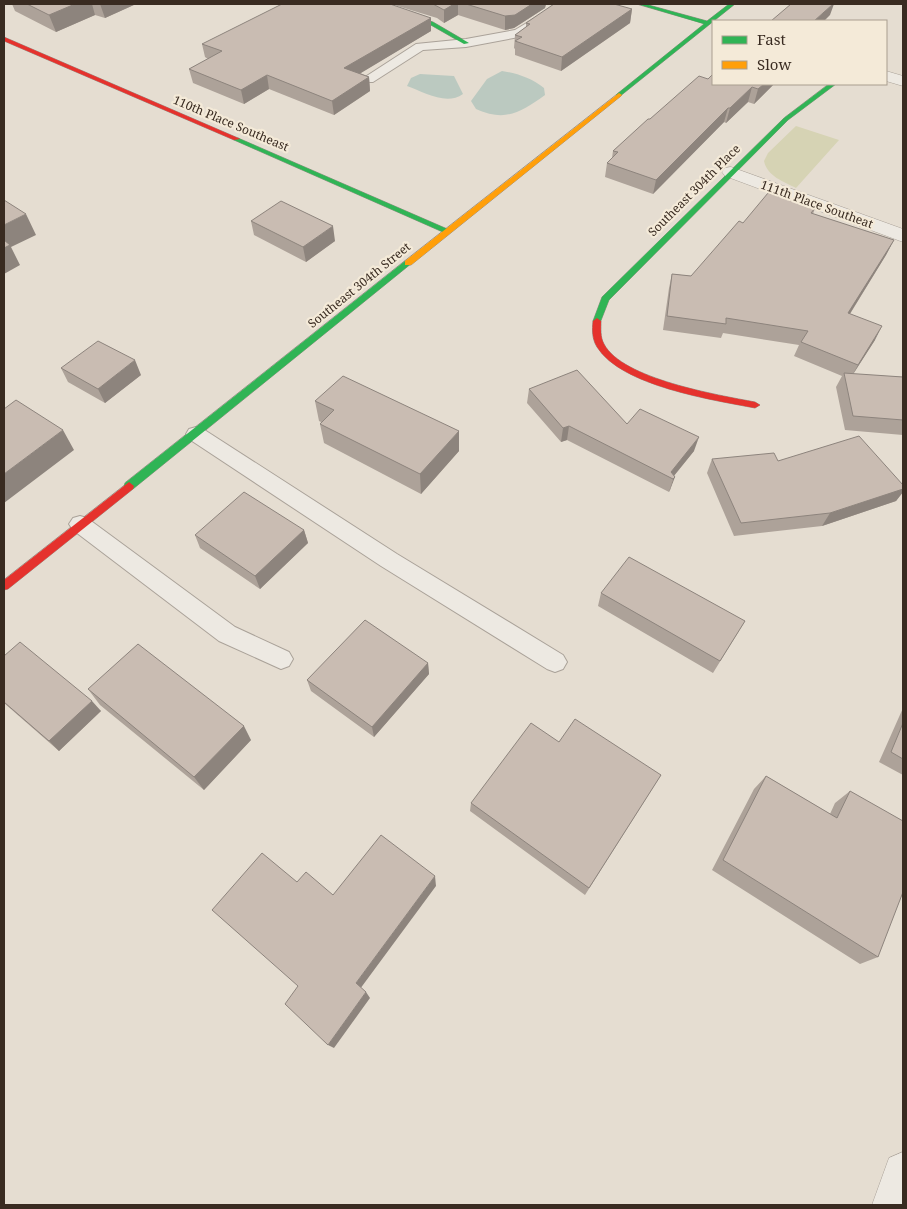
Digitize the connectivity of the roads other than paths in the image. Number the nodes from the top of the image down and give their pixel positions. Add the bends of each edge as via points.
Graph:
1 (372, 4) edge
2 (640, 4) edge
3 (732, 4) edge
4 (548, 14) edge
5 (714, 20) edge
6 (710, 24) edge
7 (4, 40) edge
8 (466, 43) junction
9 (887, 76) edge
10 (368, 79) edge
11 (903, 82) edge
12 (832, 85) edge
13 (731, 172) junction
14 (448, 231) junction
15 (903, 236) edge
16 (755, 405) dead end
17 (196, 434) junction
18 (80, 524) junction
19 (4, 586) edge
20 (281, 658) dead end
21 (556, 662) dead end
22 (903, 1172) edge
23 (892, 1205) edge

1 - 8 street via 431,23
2 - 6 street
3 - 5 street, Southeast 304th Street
4 - 8 lane via 519,33
6 - 14 street, Southeast 304th Street
7 - 14 street, 110th Place Southeast
8 - 10 lane via 420,47
9 - 11 street
12 - 13 street, Southeast 304th Place via 786,119
13 - 15 street, 111th Place Southeat
13 - 16 street, Southeast 304th Place via 605,300 596,330 601,347 616,362 639,374 697,394
14 - 17 street, Southeast 304th Street
17 - 18 street, Southeast 304th Street
17 - 21 lane via 389,560
18 - 19 street, Southeast 304th Street
18 - 20 lane via 227,634
22 - 23 street

